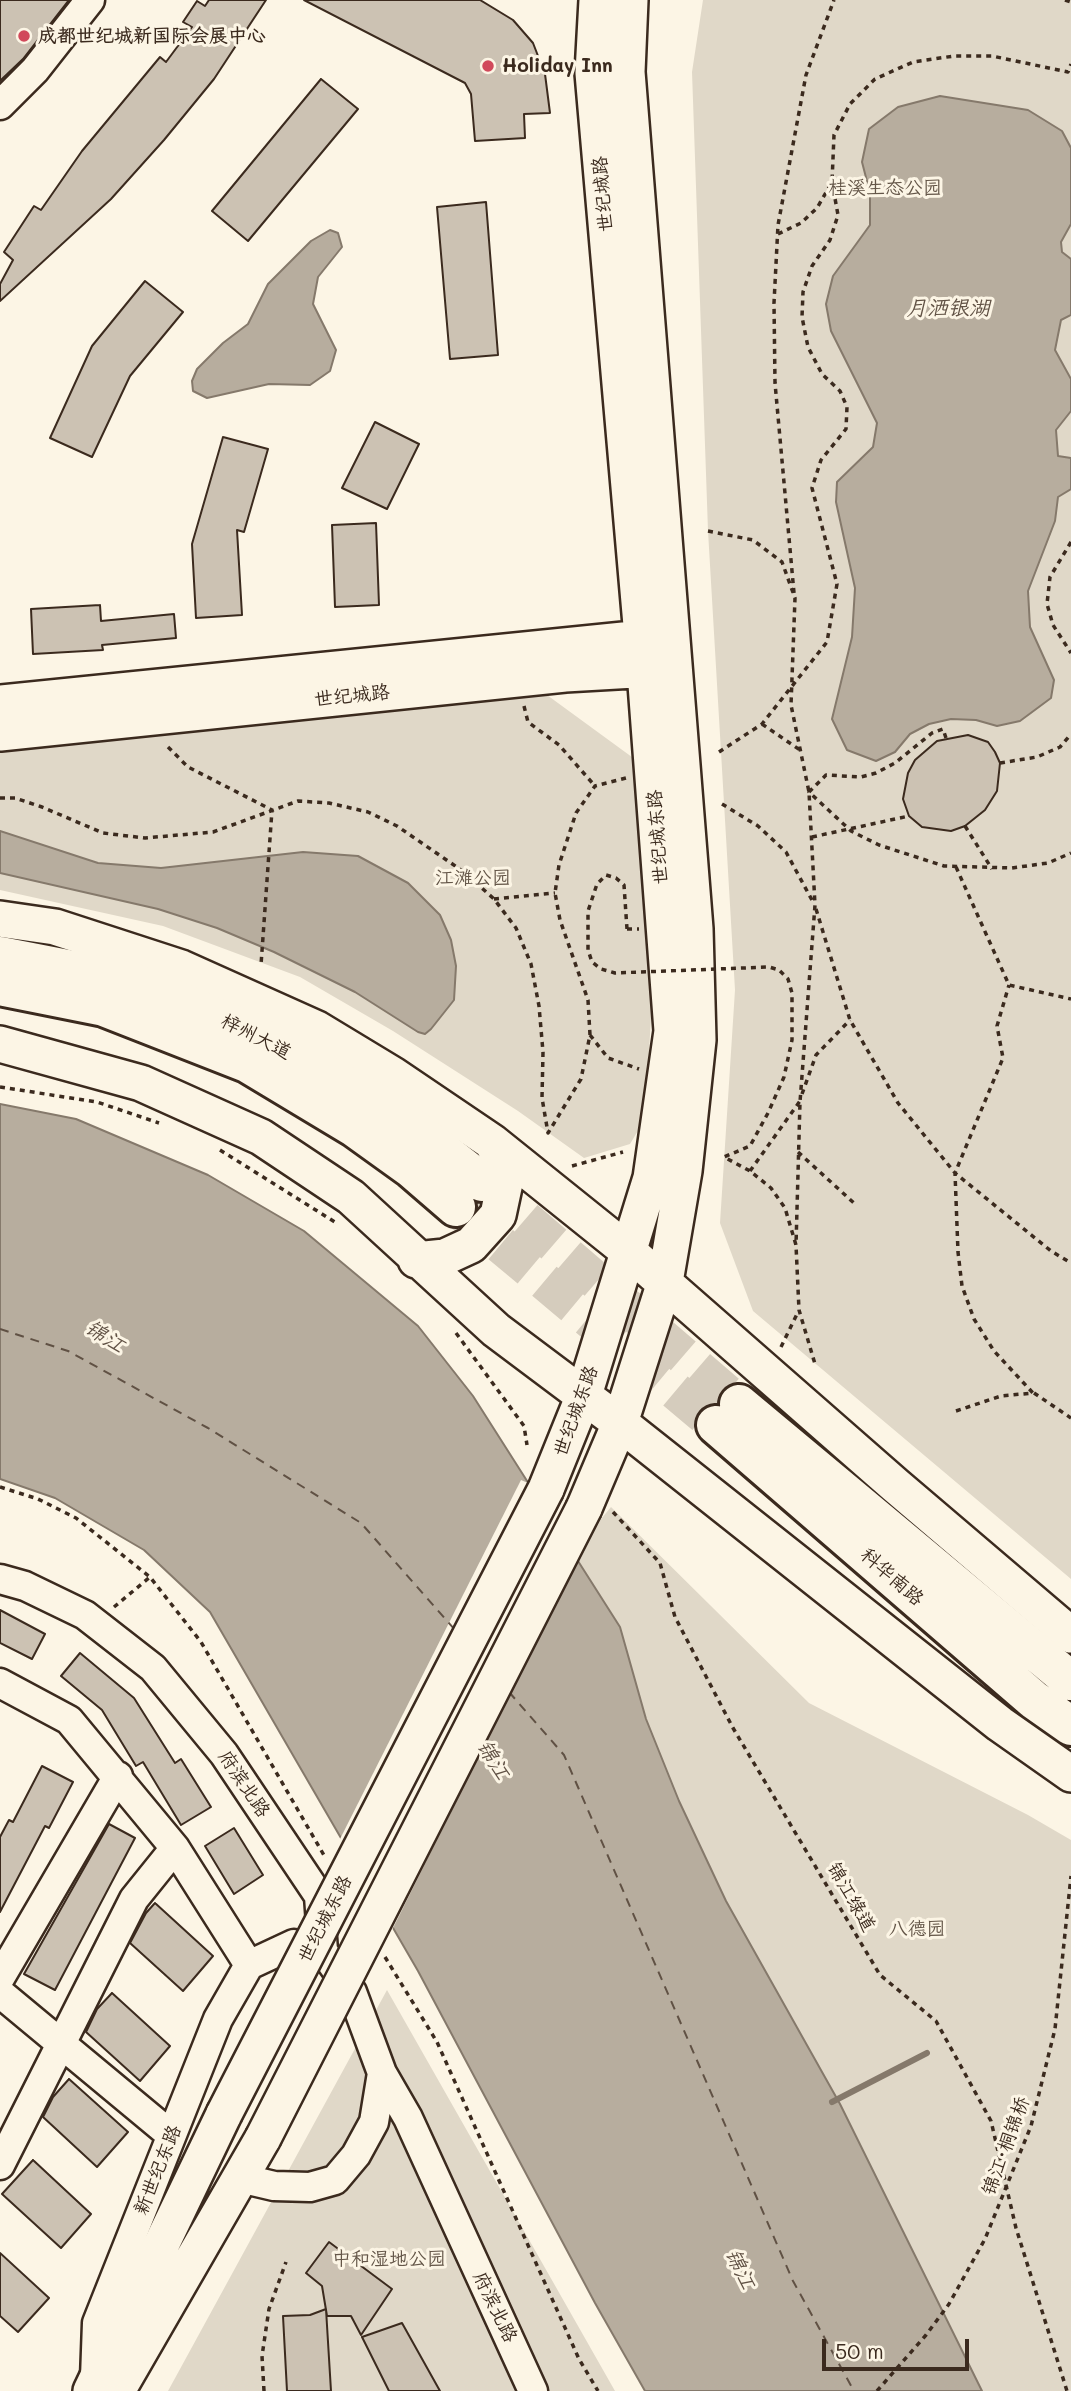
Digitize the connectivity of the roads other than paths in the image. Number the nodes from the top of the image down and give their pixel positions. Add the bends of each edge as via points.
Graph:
1 (90, 0) edge
2 (597, 0) edge
3 (630, 0) edge
4 (0, 105) edge
5 (658, 653) junction
6 (0, 703) edge
7 (0, 733) edge
8 (0, 919) edge
9 (0, 956) edge
10 (0, 986) edge
11 (0, 1044) edge
12 (492, 1142) junction
13 (629, 1252) junction
14 (416, 1260) junction
15 (665, 1282) junction
16 (584, 1395) junction
17 (620, 1423) junction
18 (0, 1579) edge
19 (1071, 1635) edge
20 (1071, 1681) edge
21 (0, 1683) edge
22 (1071, 1726) edge
23 (1071, 1774) edge
24 (118, 1776) junction
25 (175, 1848) junction
26 (323, 1951) junction
27 (249, 1965) junction
28 (0, 1978) edge
29 (0, 1993) edge
30 (62, 2044) junction
31 (382, 2073) junction
32 (224, 2114) joint
33 (171, 2135) junction
34 (0, 2165) edge
35 (240, 2178) junction
36 (101, 2388) edge
37 (533, 2391) edge

1 - 4 street via 35,70
2 - 5 main road, 世纪城路 via 593,73
3 - 5 main road, 世纪城路 via 627,72
5 - 6 main road, 世纪城路
5 - 7 main road, 世纪城路 via 565,674
5 - 13 main road, 世纪城东路 via 672,1031 651,1178
5 - 15 main road, 世纪城东路 via 695,929 698,1040 684,1171
8 - 12 main road via 55,927 181,968 317,1028
9 - 10 highway, 梓州大道 via 134,982 250,1031 390,1110 469,1195 412,1169 355,1128 247,1063 104,1007
11 - 14 main road via 141,1083 261,1137 351,1197
12 - 13 main road
12 - 14 main road via 507,1173 498,1215 471,1245 445,1257
13 - 15 main road
13 - 16 main road, 世纪城东路
14 - 16 main road via 496,1330
15 - 17 main road, 世纪城东路
15 - 19 main road
16 - 17 main road
16 - 32 main road, 世纪城东路, bridge via 546,1489
17 - 23 main road via 1000,1724
17 - 35 main road, 世纪城东路, bridge via 595,1507
18 - 26 street, 府滨北路 via 25,1586 95,1623 153,1668 225,1754 319,1896
20 - 22 highway, 科华南路 via 728,1414 1034,1700
21 - 24 street via 69,1720
24 - 25 street
24 - 28 street
25 - 27 street
25 - 30 street via 134,1899
26 - 27 street via 294,1944
26 - 31 street, 府滨北路 via 352,1992
27 - 33 street, 新世纪东路 via 218,2018
29 - 30 street
30 - 33 street
30 - 34 street
31 - 35 street, 府滨北路 via 374,2122 335,2180 310,2187 274,2186
31 - 37 street, 府滨北路 via 408,2118
32 - 36 main road, 新世纪东路
33 - 36 street, 新世纪东路 via 97,2323
35 - 36 main road

